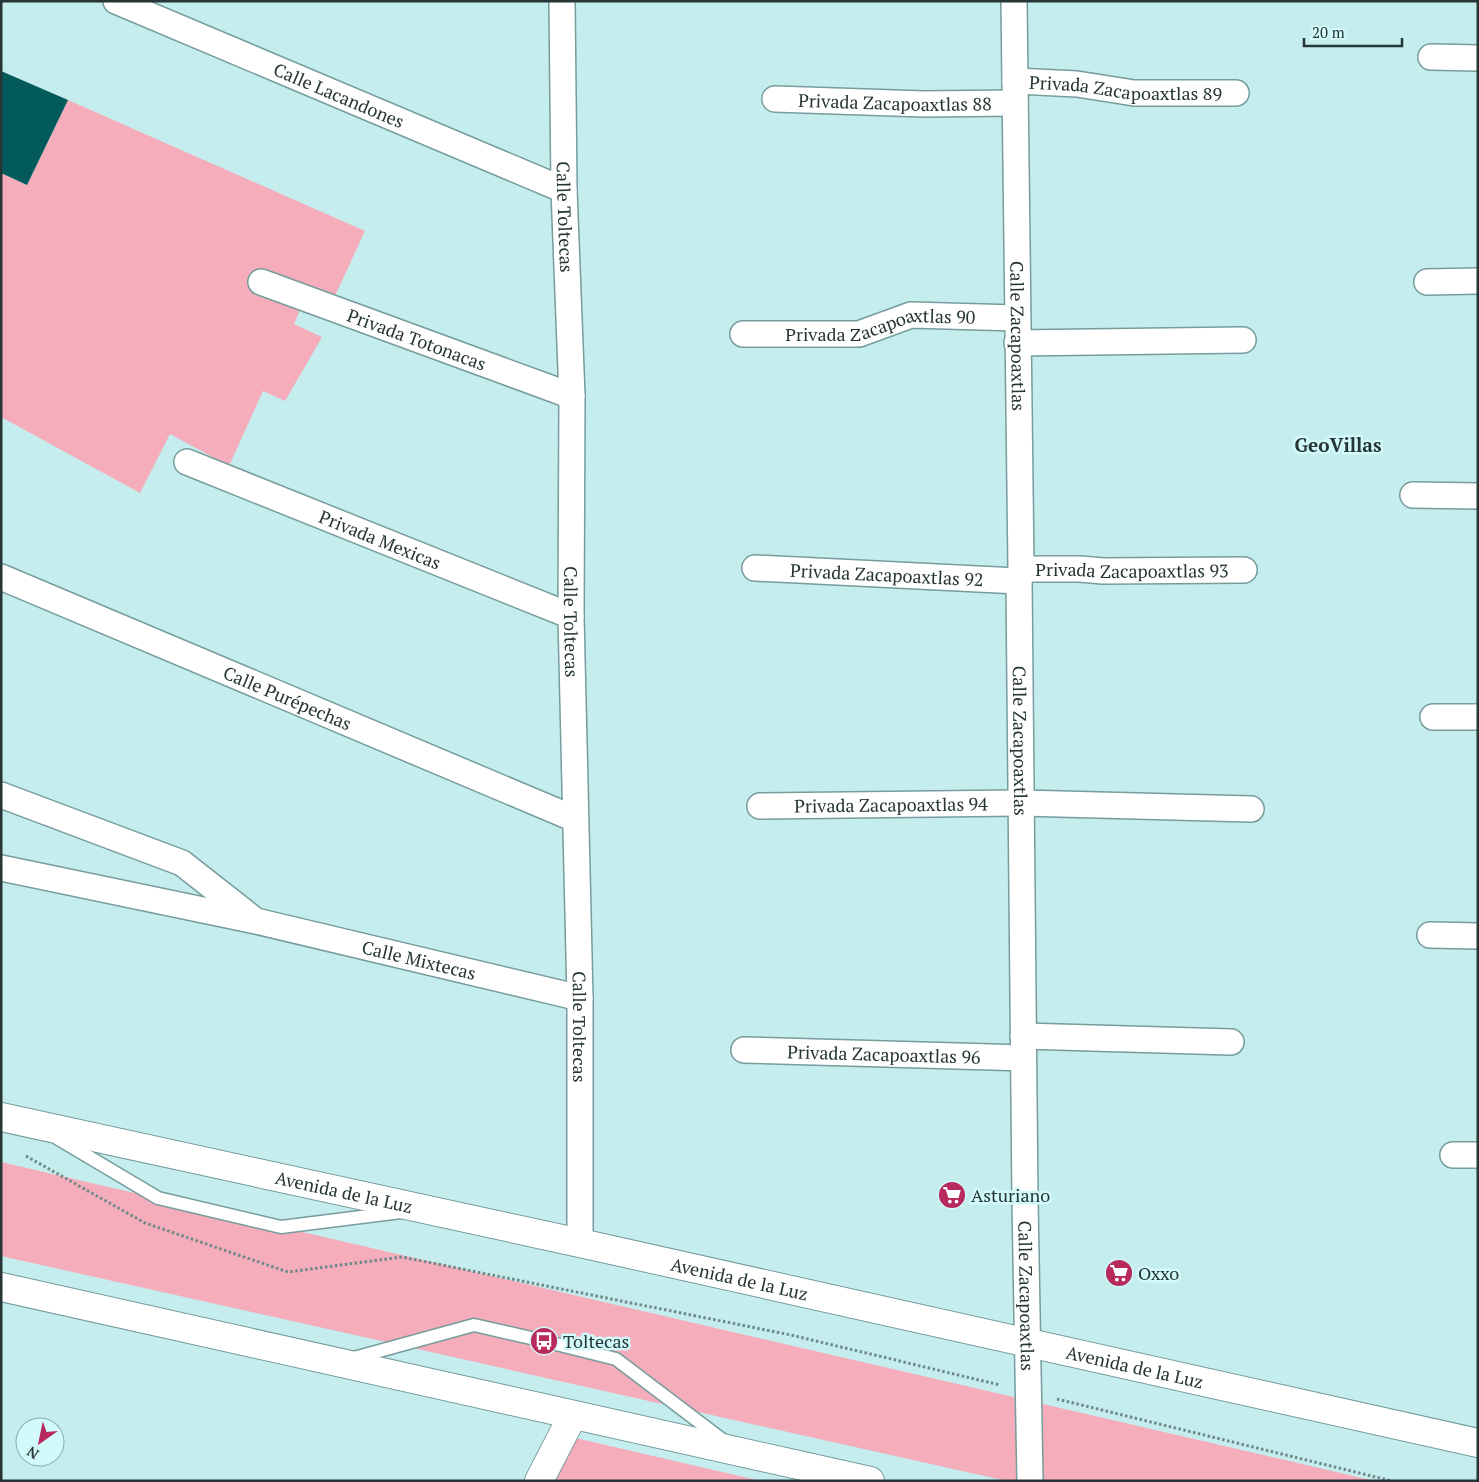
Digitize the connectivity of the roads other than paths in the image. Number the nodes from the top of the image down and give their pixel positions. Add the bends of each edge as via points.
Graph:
1 (116, 1) edge
2 (562, 1) edge
3 (1014, 1) edge
4 (1431, 57) dead end
5 (1478, 58) edge
6 (1015, 92) junction
7 (1236, 93) dead end
8 (776, 99) dead end
9 (564, 190) junction
10 (1478, 281) edge
11 (261, 282) dead end
12 (1427, 282) dead end
13 (1017, 318) junction
14 (743, 334) dead end
15 (1243, 340) dead end
16 (1017, 343) junction
17 (572, 396) junction
18 (187, 462) dead end
19 (1413, 495) dead end
20 (1478, 496) edge
21 (755, 568) dead end
22 (1244, 570) dead end
23 (1020, 575) junction
24 (1, 577) edge
25 (571, 616) junction
26 (1433, 716) dead end
27 (1478, 717) edge
28 (1, 795) edge
29 (1022, 803) junction
30 (760, 806) dead end
31 (1251, 809) dead end
32 (575, 819) junction
33 (1, 868) edge
34 (256, 921) junction
35 (1430, 935) dead end
36 (1478, 936) edge
37 (580, 998) junction
38 (1231, 1042) dead end
39 (1023, 1047) junction
40 (744, 1050) dead end
41 (1, 1117) edge
42 (35, 1124) junction
43 (1453, 1155) dead end
44 (1478, 1155) edge
45 (426, 1209) junction
46 (580, 1243) junction
47 (1, 1287) edge
48 (1027, 1344) junction
49 (338, 1362) junction
50 (573, 1414) junction
51 (1478, 1443) edge
52 (737, 1451) junction
53 (540, 1481) edge
54 (870, 1481) edge
55 (1030, 1481) edge

1 - 9 street, Calle Lacandones
2 - 9 street, Calle Toltecas
3 - 6 street, Calle Zacapoaxtlas
4 - 5 street
6 - 7 street, Privada Zacapoaxtlas 89 via 1077,84 1134,93
6 - 8 street, Privada Zacapoaxtlas 88 via 924,104
6 - 13 street, Calle Zacapoaxtlas
9 - 17 street, Calle Toltecas
10 - 12 street
11 - 17 street, Privada Totonacas
13 - 14 street, Privada Zacapoaxtlas 90 via 911,315 859,334
13 - 16 street, Calle Zacapoaxtlas
15 - 16 street
16 - 23 street, Calle Zacapoaxtlas
17 - 25 street, Calle Toltecas
18 - 25 street, Privada Mexicas
19 - 20 street
21 - 23 street, Privada Zacapoaxtlas 92
22 - 23 street, Privada Zacapoaxtlas 93 via 1080,569
23 - 29 street, Calle Zacapoaxtlas
24 - 32 street, Calle Purépechas
25 - 32 street, Calle Toltecas
26 - 27 street
28 - 34 street, Calle Mixtecas via 182,863
29 - 30 street, Privada Zacapoaxtlas 94
29 - 31 street, Privada Zacapoaxtlas 94
29 - 39 street, Calle Zacapoaxtlas
32 - 37 street, Calle Toltecas
33 - 34 street, Calle Mixtecas
34 - 37 street, Calle Mixtecas
35 - 36 street
37 - 46 street, Calle Toltecas
38 - 39 street, Privada Zacapoaxtlas 96
39 - 40 street, Privada Zacapoaxtlas 96
39 - 48 street, Calle Zacapoaxtlas
41 - 42 main road, Avenida de la Luz
42 - 45 main road, Avenida de la Luz
42 - 45 lane via 158,1198 229,1216 282,1227
43 - 44 street
45 - 46 main road, Avenida de la Luz
46 - 48 main road, Avenida de la Luz
47 - 49 main road
48 - 51 main road, Avenida de la Luz
48 - 55 street, Calle Zacapoaxtlas
49 - 50 main road
49 - 52 lane via 474,1326 544,1341 616,1359
50 - 52 main road
50 - 53 main road
52 - 54 main road

